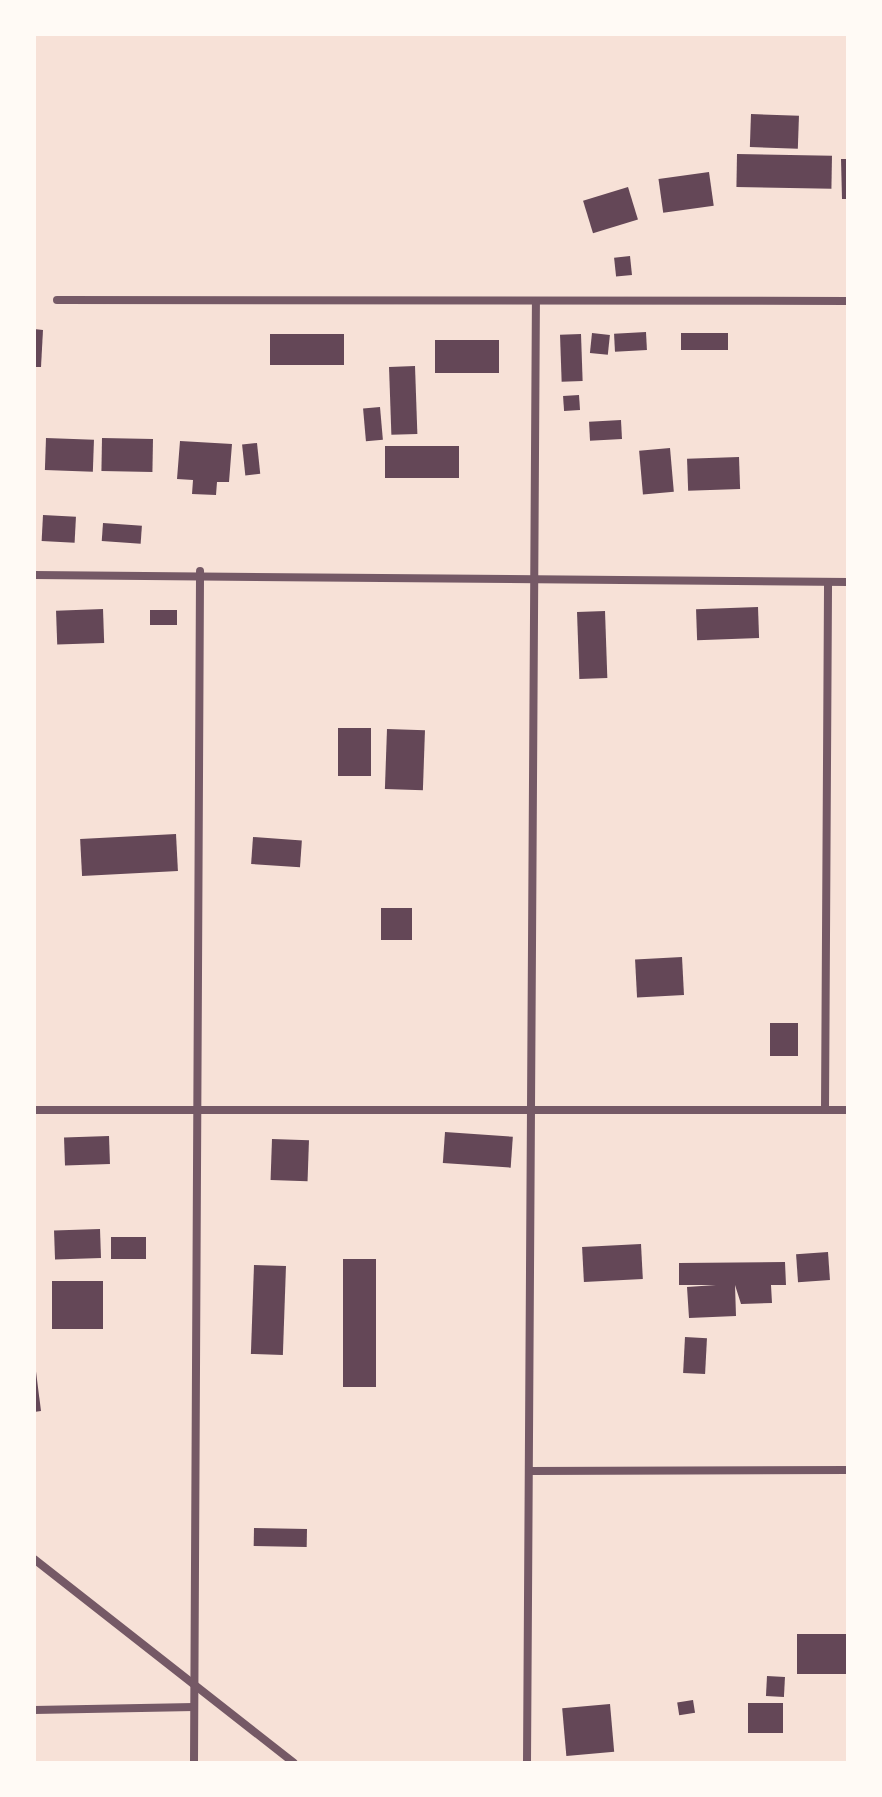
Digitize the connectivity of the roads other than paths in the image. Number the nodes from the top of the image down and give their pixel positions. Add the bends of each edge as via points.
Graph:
1 (57, 300) dead end
2 (536, 301) junction
3 (848, 301) edge
4 (200, 571) junction
5 (34, 575) edge
6 (534, 581) junction
7 (828, 582) junction
8 (848, 582) edge
9 (34, 1110) edge
10 (197, 1110) junction
11 (531, 1110) junction
12 (825, 1110) junction
13 (848, 1110) edge
14 (848, 1470) edge
15 (529, 1471) junction
16 (34, 1559) edge
17 (194, 1690) junction
18 (194, 1707) junction
19 (34, 1710) edge
20 (194, 1763) edge
21 (294, 1763) edge
22 (527, 1763) edge

1 - 2 street
2 - 3 street
2 - 6 street
4 - 5 street
4 - 6 street
4 - 10 street
6 - 7 street
6 - 11 street
7 - 8 street
7 - 12 street
9 - 10 street
10 - 11 street
10 - 17 street
11 - 12 street
11 - 15 street
12 - 13 street
14 - 15 street
15 - 22 street
16 - 17 street
17 - 18 street
17 - 21 street
18 - 19 street
18 - 20 street

